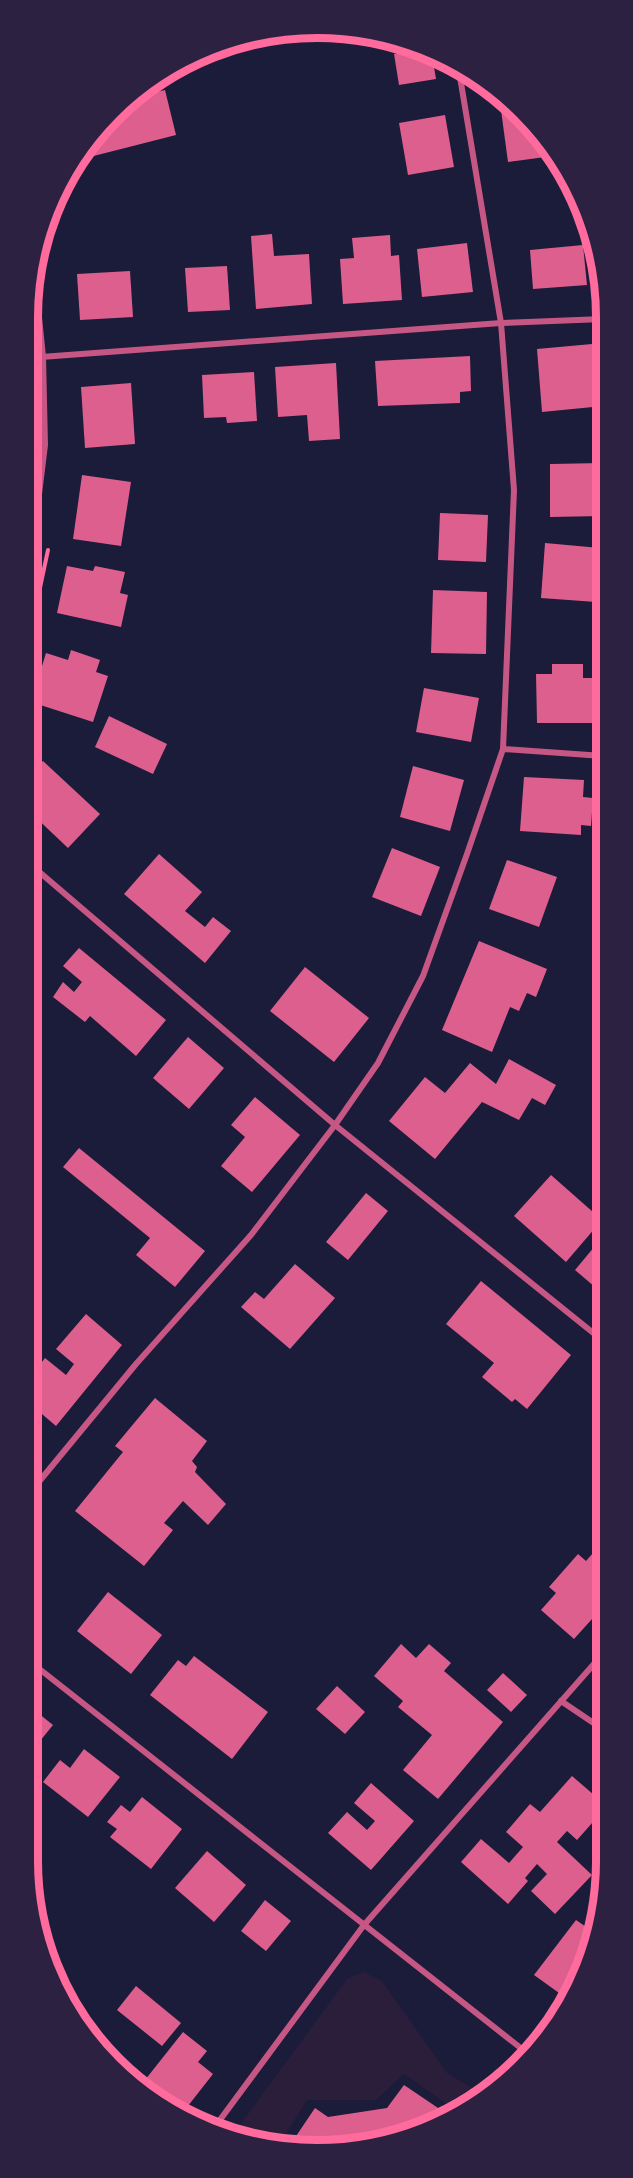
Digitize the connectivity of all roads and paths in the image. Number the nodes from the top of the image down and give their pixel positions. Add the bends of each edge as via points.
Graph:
1 (460, 78) edge
2 (596, 319) edge
3 (38, 323) edge
4 (501, 323) junction
5 (41, 357) junction
6 (38, 486) edge
7 (503, 749) junction
8 (596, 756) edge
9 (38, 871) edge
10 (335, 1125) junction
11 (596, 1335) edge
12 (38, 1484) edge
13 (596, 1662) edge
14 (38, 1668) edge
15 (561, 1701) junction
16 (596, 1725) edge
17 (364, 1925) junction
18 (522, 2050) edge
19 (218, 2122) edge

1 - 4 street
2 - 4 street
3 - 5 street
4 - 5 street
4 - 7 street via 514,490
5 - 6 street via 43,445
7 - 8 street
7 - 10 street via 423,976 378,1063
9 - 10 street
10 - 11 street
10 - 12 street via 251,1235 136,1364
13 - 15 street
14 - 17 street
15 - 16 street
15 - 17 street
17 - 18 street
17 - 19 street

